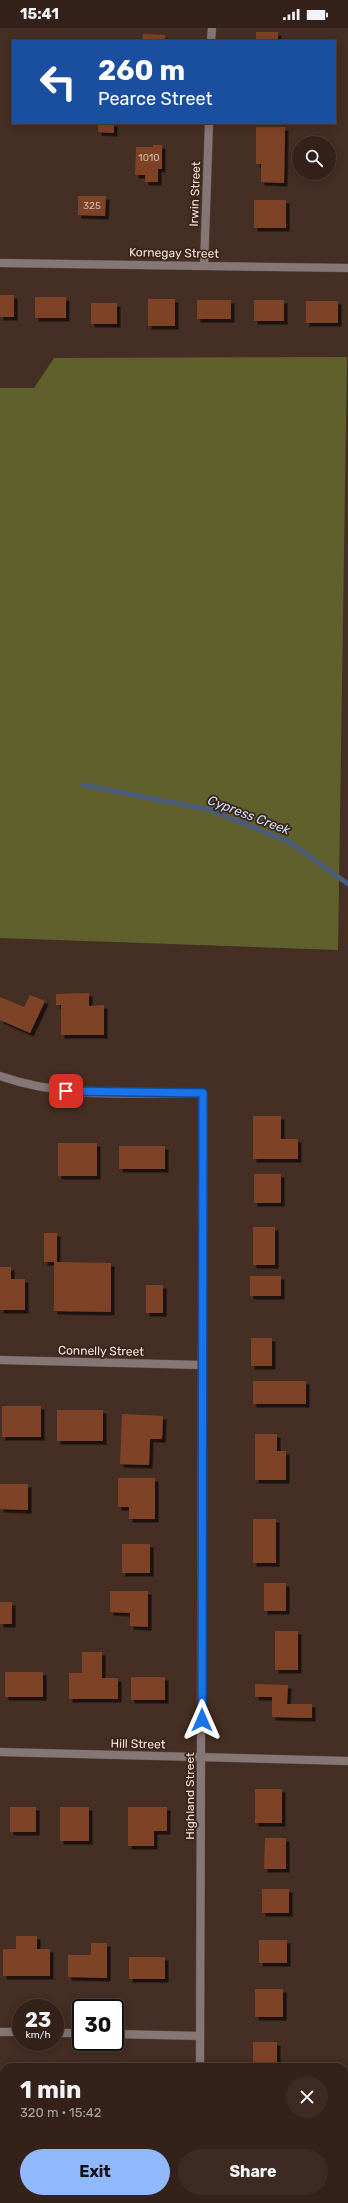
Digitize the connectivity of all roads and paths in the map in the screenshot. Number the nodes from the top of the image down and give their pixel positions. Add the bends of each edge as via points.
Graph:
1 (212, 28) edge
2 (211, 40) edge
3 (209, 124) edge
4 (0, 263) edge
5 (204, 266) junction
6 (348, 268) edge
7 (0, 1076) edge
8 (0, 1360) edge
9 (202, 1365) junction
10 (0, 1752) edge
11 (202, 1757) junction
12 (348, 1761) edge
13 (0, 2032) edge
14 (12, 2032) edge
15 (124, 2034) edge
16 (200, 2036) junction
17 (200, 2063) edge

1 - 2 street
3 - 5 street, Irwin Street
4 - 5 street, Kornegay Street
5 - 6 street, Kornegay Street
7 - 9 street, Highland Street via 55,1090 203,1093
8 - 9 street, Connelly Street
9 - 11 street, Highland Street
10 - 11 street, Hill Street
11 - 12 street, Hill Street
11 - 16 street, Highland Street
13 - 14 street
15 - 16 street
16 - 17 street, Highland Street

